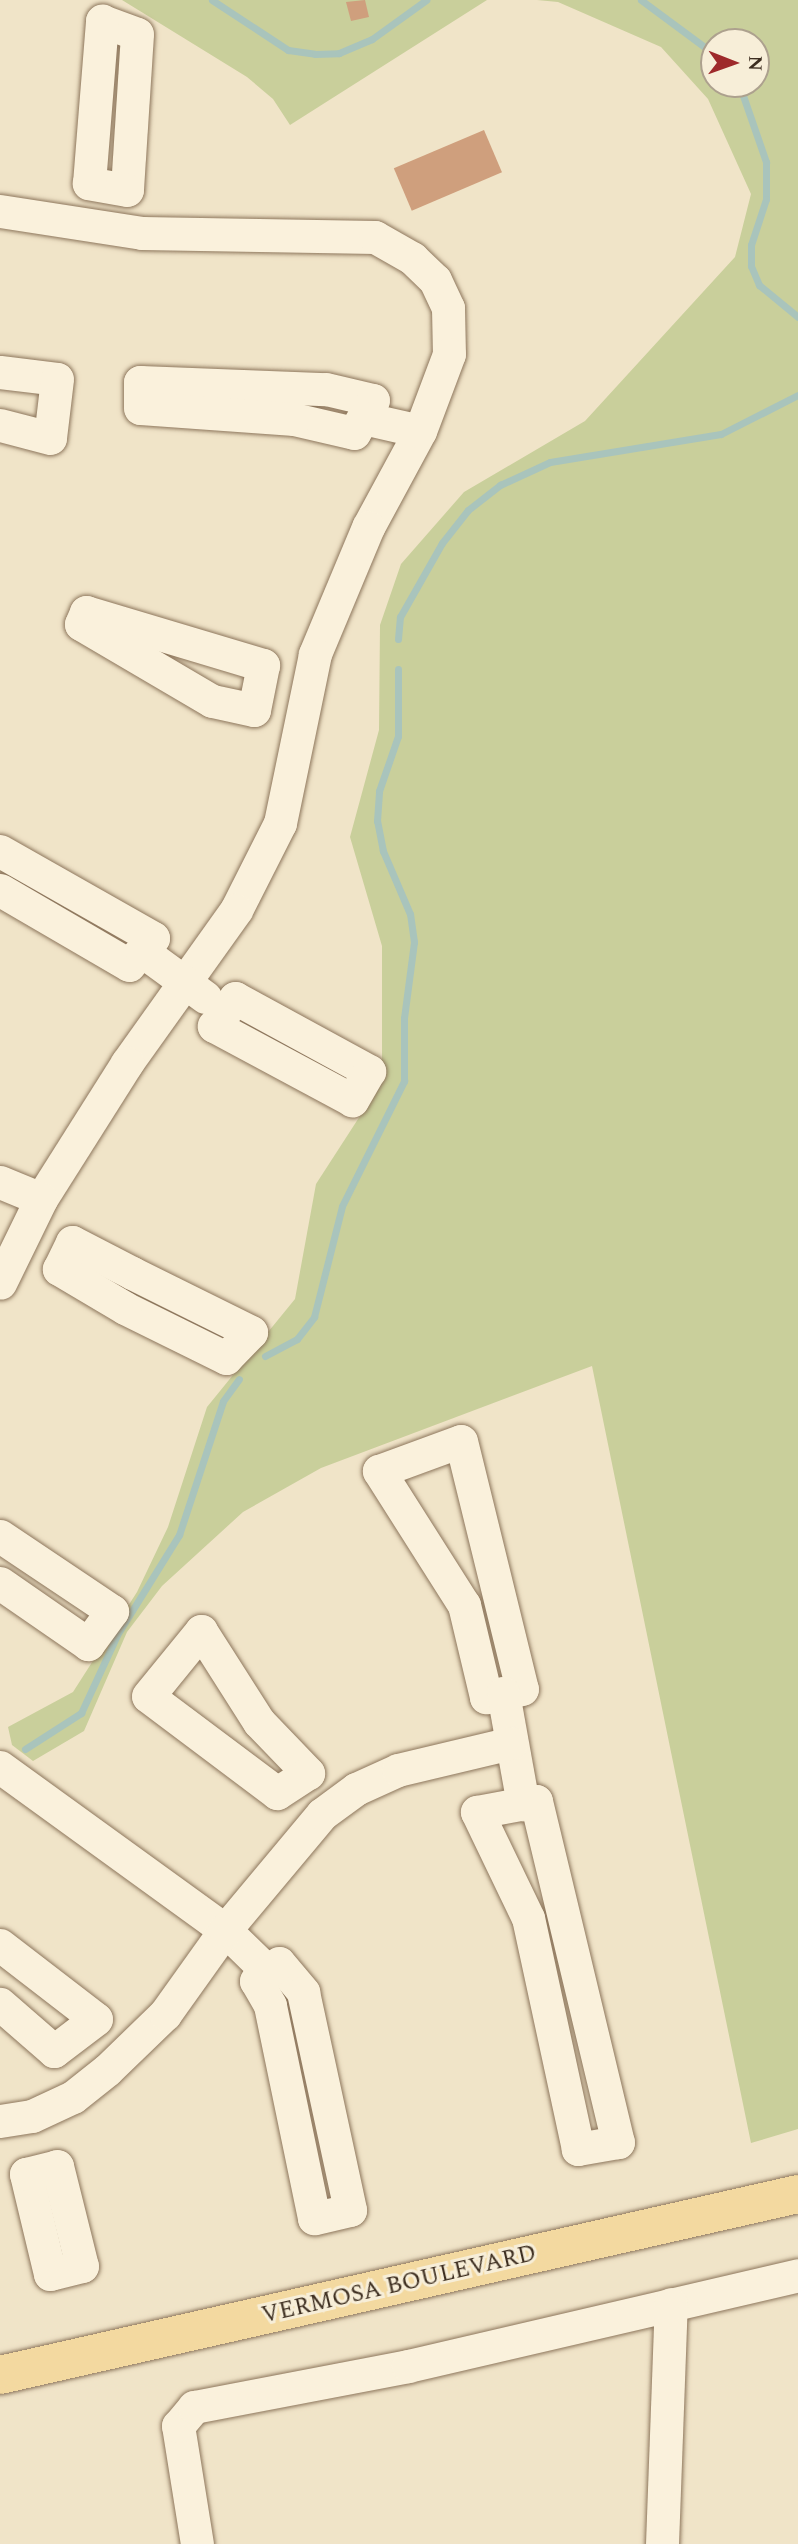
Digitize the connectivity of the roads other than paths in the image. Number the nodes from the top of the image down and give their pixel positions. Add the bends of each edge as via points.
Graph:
1 (109, 186) dead end
2 (0, 211) edge
3 (103, 228) junction
4 (0, 372) edge
5 (363, 418) junction
6 (0, 425) edge
7 (420, 430) junction
8 (258, 689) junction
9 (302, 702) junction
10 (0, 851) edge
11 (0, 890) edge
12 (142, 951) junction
13 (187, 984) junction
14 (225, 1011) dead end
15 (0, 1182) edge
16 (41, 1199) junction
17 (27, 1232) junction
18 (65, 1257) junction
19 (0, 1283) edge
20 (0, 1536) edge
21 (0, 1583) edge
22 (503, 1693) junction
23 (511, 1743) junction
24 (0, 1767) edge
25 (293, 1782) junction
26 (523, 1804) junction
27 (322, 1814) junction
28 (225, 1930) junction
29 (0, 1945) edge
30 (268, 1972) junction
31 (0, 2004) edge
32 (76, 2035) junction
33 (107, 2070) junction
34 (16, 2118) edge
35 (42, 2170) dead end
36 (798, 2194) edge
37 (798, 2275) edge
38 (671, 2304) junction
39 (0, 2375) edge
40 (197, 2544) edge
41 (662, 2544) edge

1 - 3 street
2 - 3 street
3 - 7 street via 375,237 412,258 435,280 449,308 449,354
4 - 6 street via 57,379 50,438
5 - 5 street via 354,433 294,419 140,408 140,382 326,388 373,400
5 - 7 street
7 - 9 street via 368,527 315,654
8 - 8 street via 254,710 212,701 81,624 86,612 263,665
8 - 9 street
9 - 13 street via 280,823 236,910
10 - 12 street via 153,938
11 - 12 street via 129,965
12 - 13 street
13 - 14 street
13 - 16 street via 127,1063
15 - 16 street
16 - 17 street
17 - 18 street
17 - 19 street
18 - 18 street via 72,1242 251,1332 226,1359 59,1269
20 - 21 street via 112,1611 88,1644
22 - 22 street via 486,1697 464,1605 379,1471 461,1441 522,1689
22 - 23 street
23 - 26 street
23 - 27 street via 398,1770 356,1789
24 - 28 street
25 - 25 street via 308,1773 259,1722 201,1631 148,1696 277,1793
25 - 27 street
26 - 26 street via 477,1812 528,1918 578,2149 618,2142 536,1801
27 - 28 street
28 - 30 street
28 - 33 street via 165,2014
29 - 32 street via 96,2019
30 - 30 street via 256,1981 270,2005 314,2218 349,2210 303,1992 279,1964
31 - 32 street via 54,2051
32 - 33 street
33 - 34 street via 73,2097
34 - 35 street
36 - 39 main road, VERMOSA BOULEVARD
37 - 38 street
38 - 40 street via 408,2366 194,2407 178,2426
38 - 41 street

